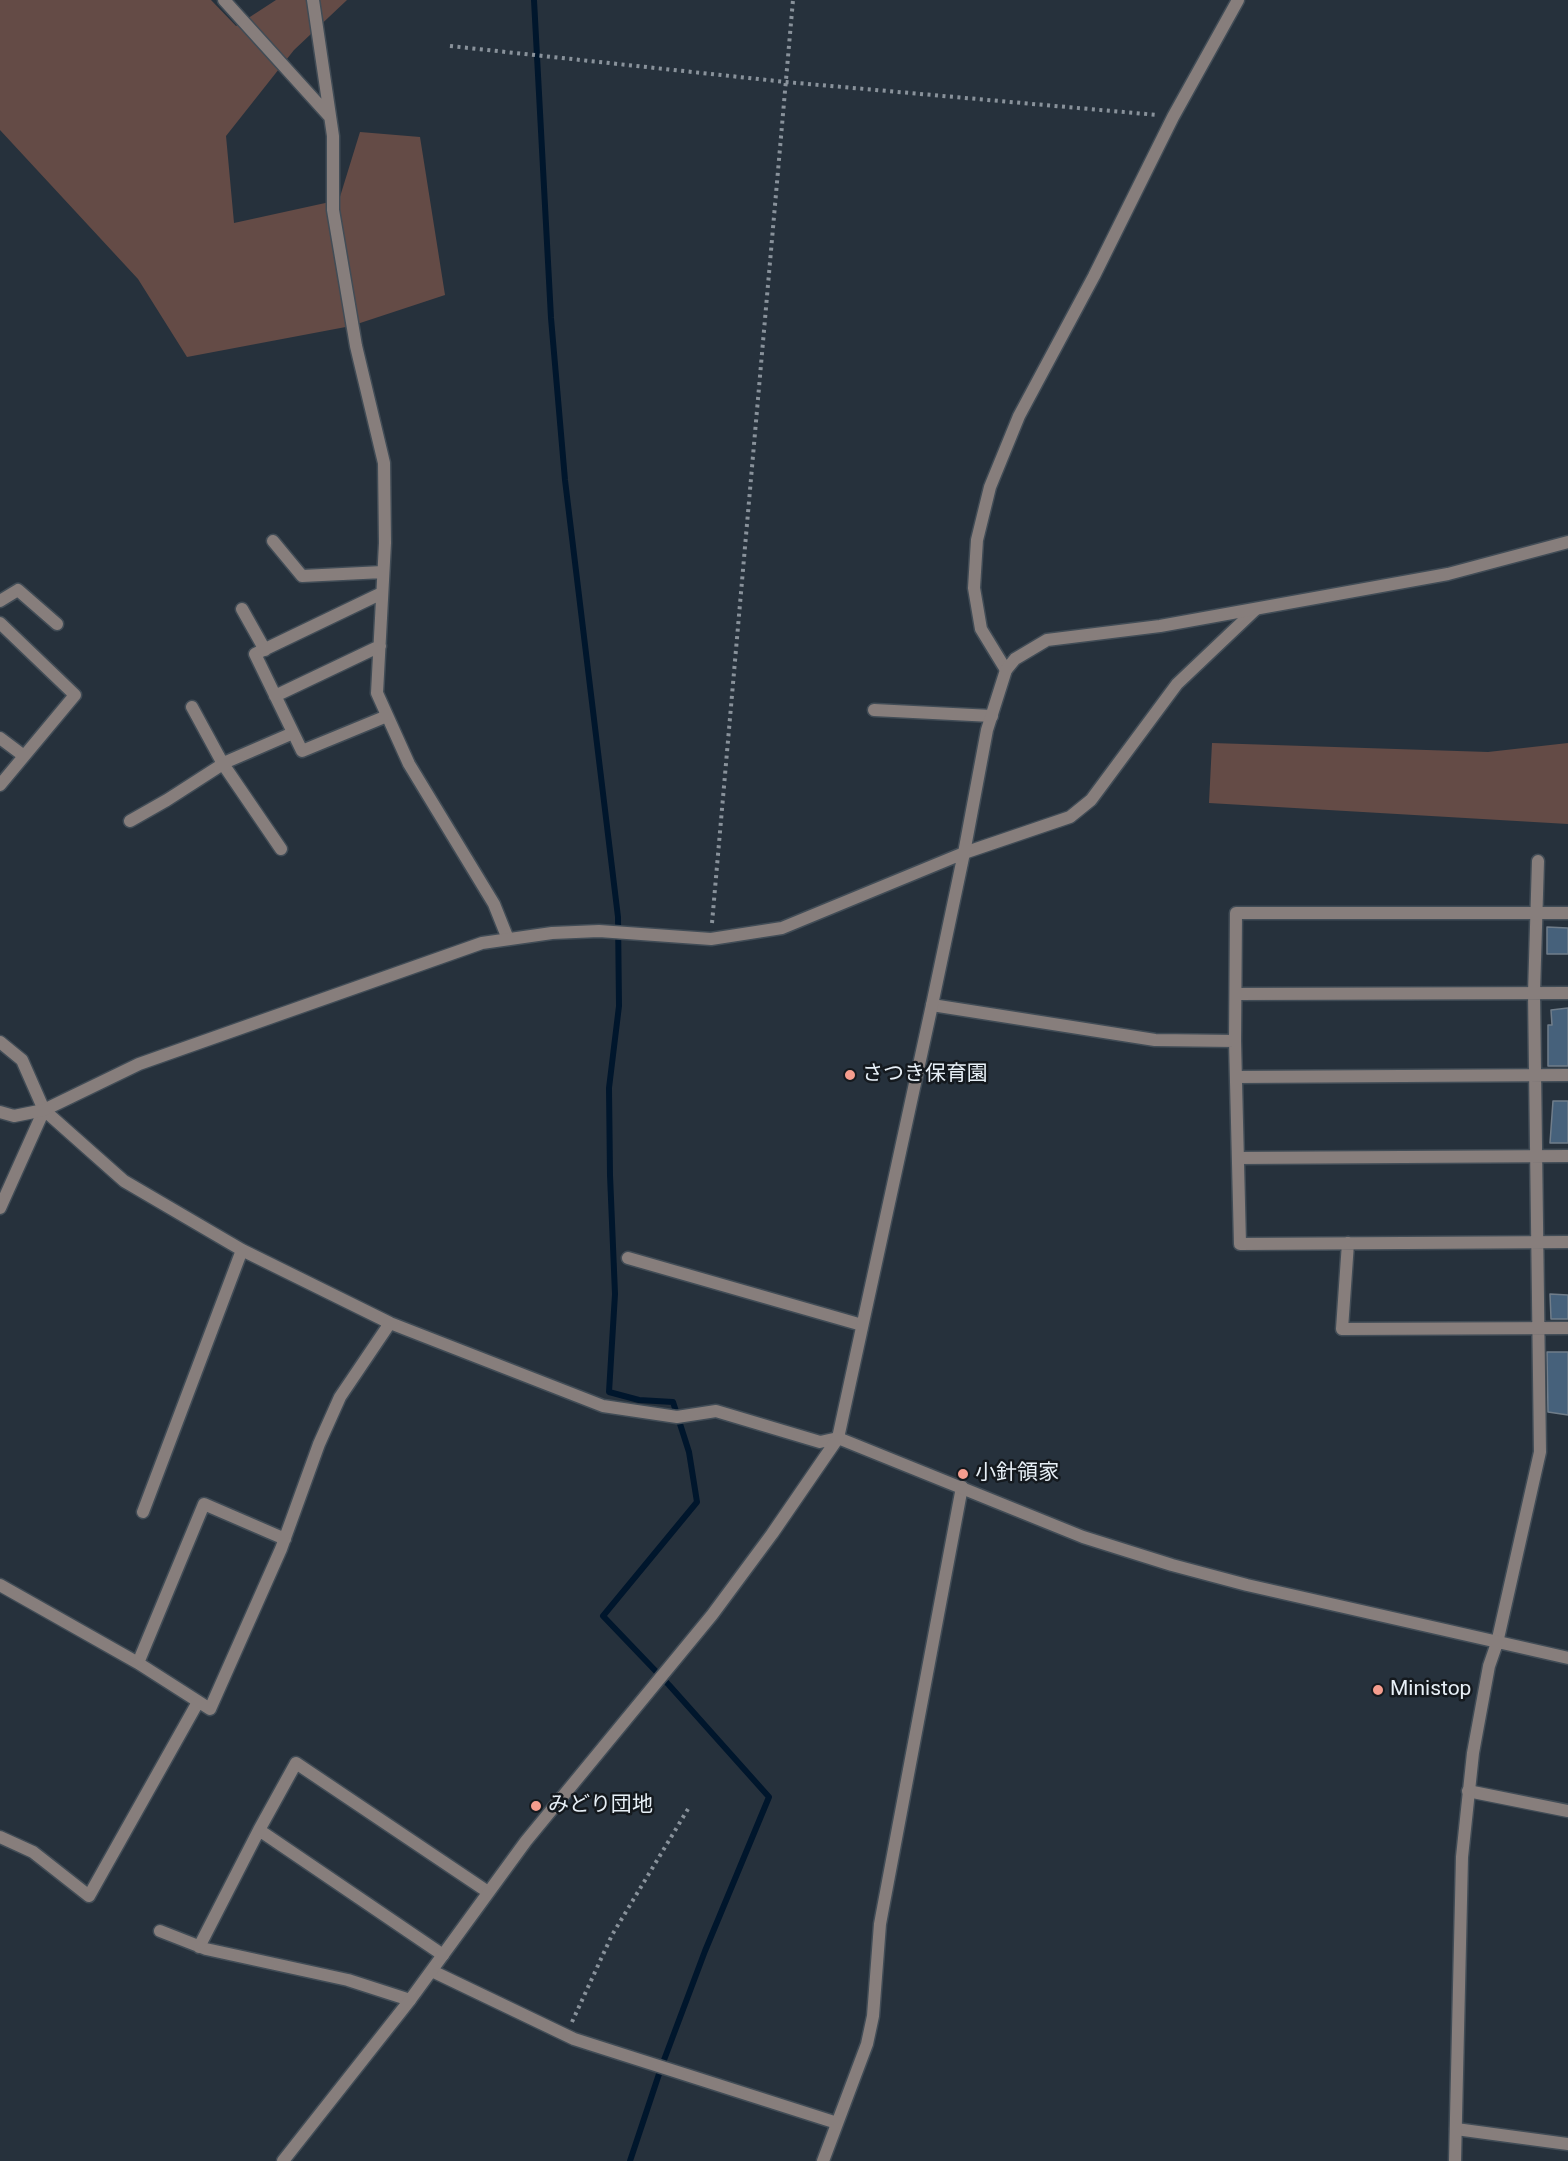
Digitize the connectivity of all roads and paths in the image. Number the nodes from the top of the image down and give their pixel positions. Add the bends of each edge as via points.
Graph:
1 (224, 0) edge
2 (313, 0) edge
3 (794, 0) edge
4 (1238, 0) edge
5 (450, 46) dead end
6 (786, 82) junction
7 (1173, 117) junction
8 (331, 118) junction
9 (273, 541) dead end
10 (1568, 542) edge
11 (383, 572) junction
12 (382, 592) junction
13 (0, 601) edge
14 (242, 609) dead end
15 (1256, 609) junction
16 (0, 623) edge
17 (57, 624) dead end
18 (380, 646) junction
19 (265, 650) junction
20 (1006, 670) junction
21 (275, 696) junction
22 (192, 707) dead end
23 (874, 710) dead end
24 (387, 716) junction
25 (992, 716) junction
26 (293, 733) junction
27 (0, 738) edge
28 (24, 756) junction
29 (223, 764) junction
30 (0, 785) edge
31 (130, 820) dead end
32 (280, 849) dead end
33 (964, 853) junction
34 (1538, 861) dead end
35 (1536, 913) junction
36 (1568, 913) edge
37 (508, 939) junction
38 (711, 939) junction
39 (1534, 993) junction
40 (1568, 993) edge
41 (1236, 994) junction
42 (932, 1005) junction
43 (1235, 1041) junction
44 (0, 1042) edge
45 (1536, 1075) junction
46 (1568, 1075) edge
47 (1236, 1077) junction
48 (44, 1110) junction
49 (0, 1112) edge
50 (1537, 1156) junction
51 (1568, 1156) edge
52 (1238, 1158) junction
53 (0, 1208) edge
54 (1538, 1242) junction
55 (1568, 1242) edge
56 (1348, 1243) junction
57 (242, 1250) junction
58 (628, 1258) dead end
59 (390, 1323) junction
60 (862, 1325) junction
61 (1537, 1328) junction
62 (1568, 1328) edge
63 (838, 1438) junction
64 (962, 1487) junction
65 (143, 1512) dead end
66 (285, 1539) junction
67 (0, 1585) edge
68 (1497, 1643) junction
69 (1568, 1658) edge
70 (138, 1663) junction
71 (198, 1702) junction
72 (1468, 1791) junction
73 (688, 1809) dead end
74 (1568, 1811) edge
75 (259, 1830) junction
76 (0, 1837) edge
77 (488, 1893) junction
78 (160, 1931) dead end
79 (200, 1947) junction
80 (443, 1955) junction
81 (432, 1971) junction
82 (410, 2000) junction
83 (566, 2035) junction
84 (837, 2122) junction
85 (1456, 2129) junction
86 (1568, 2144) edge
87 (283, 2161) edge
88 (823, 2161) edge
89 (1455, 2161) edge

1 - 8 street
2 - 8 street
3 - 6 path
4 - 7 street
5 - 6 path
6 - 7 path
6 - 38 path
7 - 20 street via 1019,416 990,487 977,540 975,588 981,629
8 - 11 street via 333,210 357,346 384,463
9 - 11 street via 302,576
10 - 15 street via 1448,574
11 - 12 street
12 - 18 street
12 - 19 street
13 - 17 street via 18,590
14 - 19 street
15 - 20 street via 1047,640 1015,659
15 - 33 street via 1177,684 1091,800 1070,817
16 - 28 street via 75,695
18 - 21 street
18 - 24 street via 377,693
19 - 21 street via 255,654
20 - 25 street
21 - 26 street
22 - 29 street
23 - 25 street
24 - 26 street via 302,751
24 - 37 street via 409,764 494,904
25 - 33 street
26 - 29 street
27 - 28 street
28 - 30 street
29 - 31 street
29 - 32 street
33 - 38 street via 782,928
33 - 42 street
34 - 35 street
35 - 36 street
35 - 39 street
35 - 41 street via 1236,914
37 - 38 street via 599,931
37 - 48 street via 482,943 139,1064
39 - 40 street
39 - 41 street
39 - 45 street
41 - 43 street
42 - 43 street via 1155,1040
42 - 60 street
43 - 47 street
44 - 48 street via 22,1060
45 - 46 street
45 - 47 street
45 - 50 street
47 - 52 street
48 - 49 street via 14,1116
48 - 53 street
48 - 57 street via 124,1181
50 - 51 street
50 - 52 street
50 - 54 street
52 - 56 street via 1240,1244
54 - 55 street
54 - 56 street
54 - 61 street
56 - 61 street via 1342,1329
57 - 59 street
57 - 65 street
58 - 60 street
59 - 63 street via 603,1406 677,1417 716,1411 820,1442
59 - 66 street via 340,1397 318,1444
60 - 63 street
61 - 62 street
61 - 68 street via 1540,1452
63 - 64 street
63 - 77 street via 712,1616 569,1786
64 - 68 street via 1083,1537 1172,1565
64 - 84 street via 880,1924 873,2016 867,2043
66 - 70 street via 204,1504
66 - 71 street via 210,1709
67 - 70 street
68 - 69 street
68 - 72 street via 1485,1686
70 - 71 street
71 - 76 street via 89,1896 33,1852
72 - 74 street
72 - 85 street via 1462,1857
73 - 83 path via 612,1935
75 - 77 street via 296,1763
75 - 79 street
75 - 80 street
77 - 80 street
78 - 79 street
79 - 82 street via 348,1980
80 - 81 street
81 - 82 street
81 - 83 street
82 - 87 street
83 - 84 street
84 - 88 street
85 - 86 street
85 - 89 street

